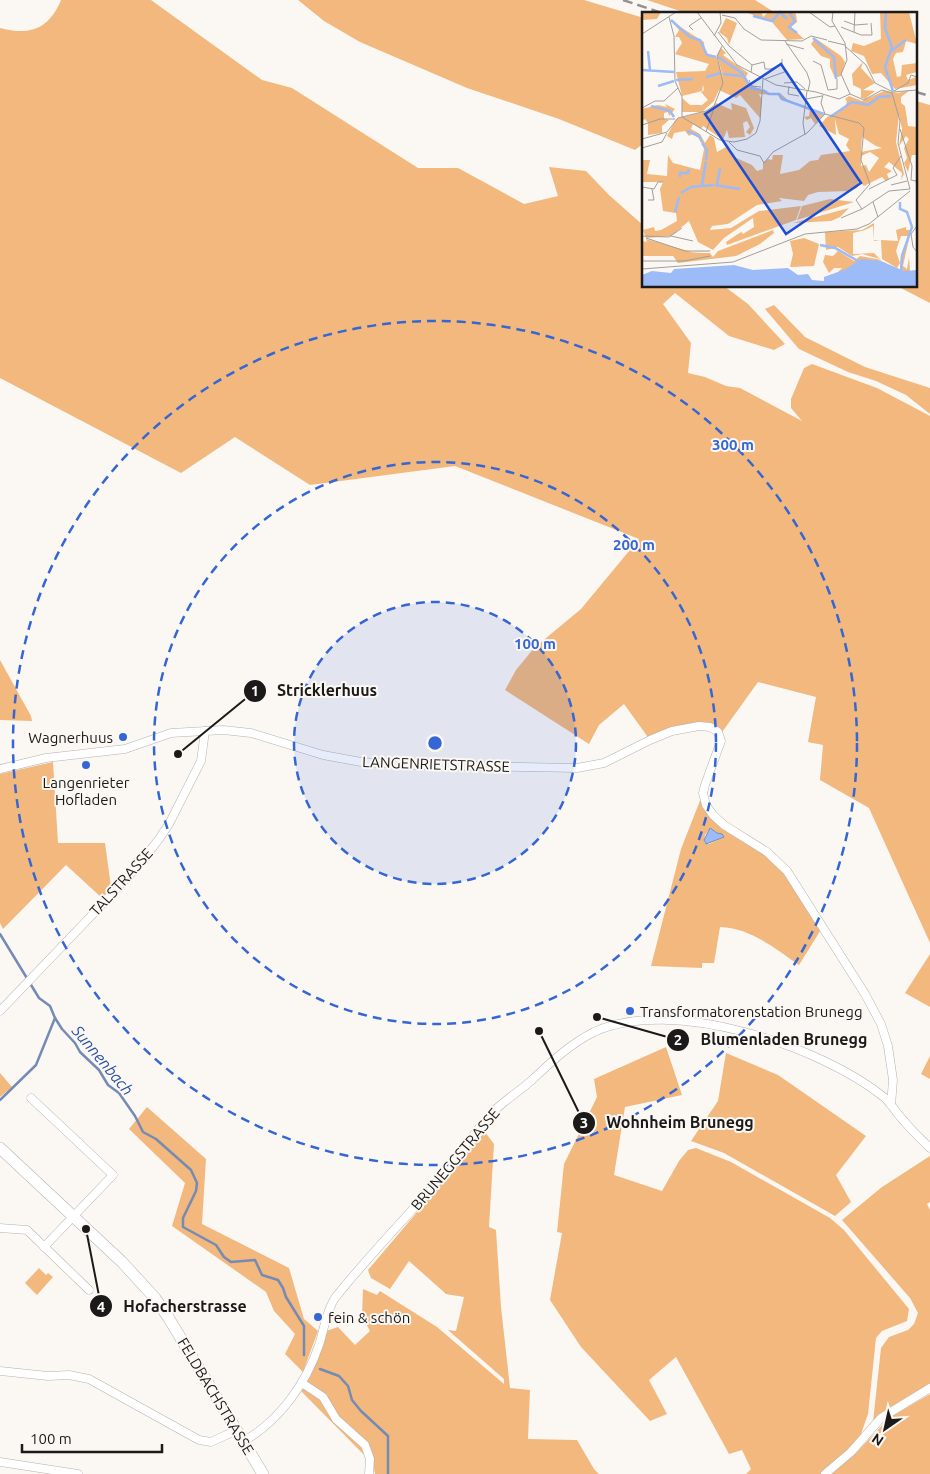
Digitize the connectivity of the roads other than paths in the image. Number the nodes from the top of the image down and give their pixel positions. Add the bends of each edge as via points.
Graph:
1 (205, 731) junction
2 (0, 769) edge
3 (0, 1011) edge
4 (31, 1098) dead end
5 (892, 1105) junction
6 (0, 1148) edge
7 (930, 1148) edge
8 (73, 1217) junction
9 (0, 1228) edge
10 (44, 1247) junction
11 (89, 1290) dead end
12 (0, 1371) edge
13 (302, 1383) junction
14 (930, 1388) edge
15 (237, 1430) junction
16 (244, 1441) junction
17 (0, 1462) edge
18 (78, 1474) edge
19 (263, 1474) edge
20 (369, 1474) edge
21 (825, 1474) edge

1 - 2 street, LANGENRIETSTRASSE via 171,733 125,749 46,758
1 - 3 street, TALSTRASSE via 200,763 159,839 138,866
1 - 5 street, LANGENRIETSTRASSE via 241,730 328,756 360,762 584,768 604,763 659,736 685,728 713,728 720,735 720,744 703,793 706,805 718,819 767,852 787,871 865,994 888,1046 894,1080
4 - 8 street via 113,1175
5 - 7 street, BRUNEGGSTRASSE
5 - 13 street, BRUNEGGSTRASSE via 858,1079 829,1063 781,1043 718,1026 660,1019 619,1024 594,1032 565,1050 494,1112 338,1294
6 - 8 main road, FELDBACHSTRASSE
8 - 10 street
8 - 15 main road, FELDBACHSTRASSE via 155,1298
9 - 10 street via 27,1230
10 - 11 street
12 - 15 street via 89,1379 198,1440 211,1442
13 - 16 street, BRUNEGGSTRASSE via 274,1417
13 - 20 street via 323,1397 336,1419 365,1445 370,1460
14 - 21 street via 881,1418 851,1452
15 - 16 main road, FELDBACHSTRASSE
16 - 19 main road, FELDBACHSTRASSE
17 - 18 street

